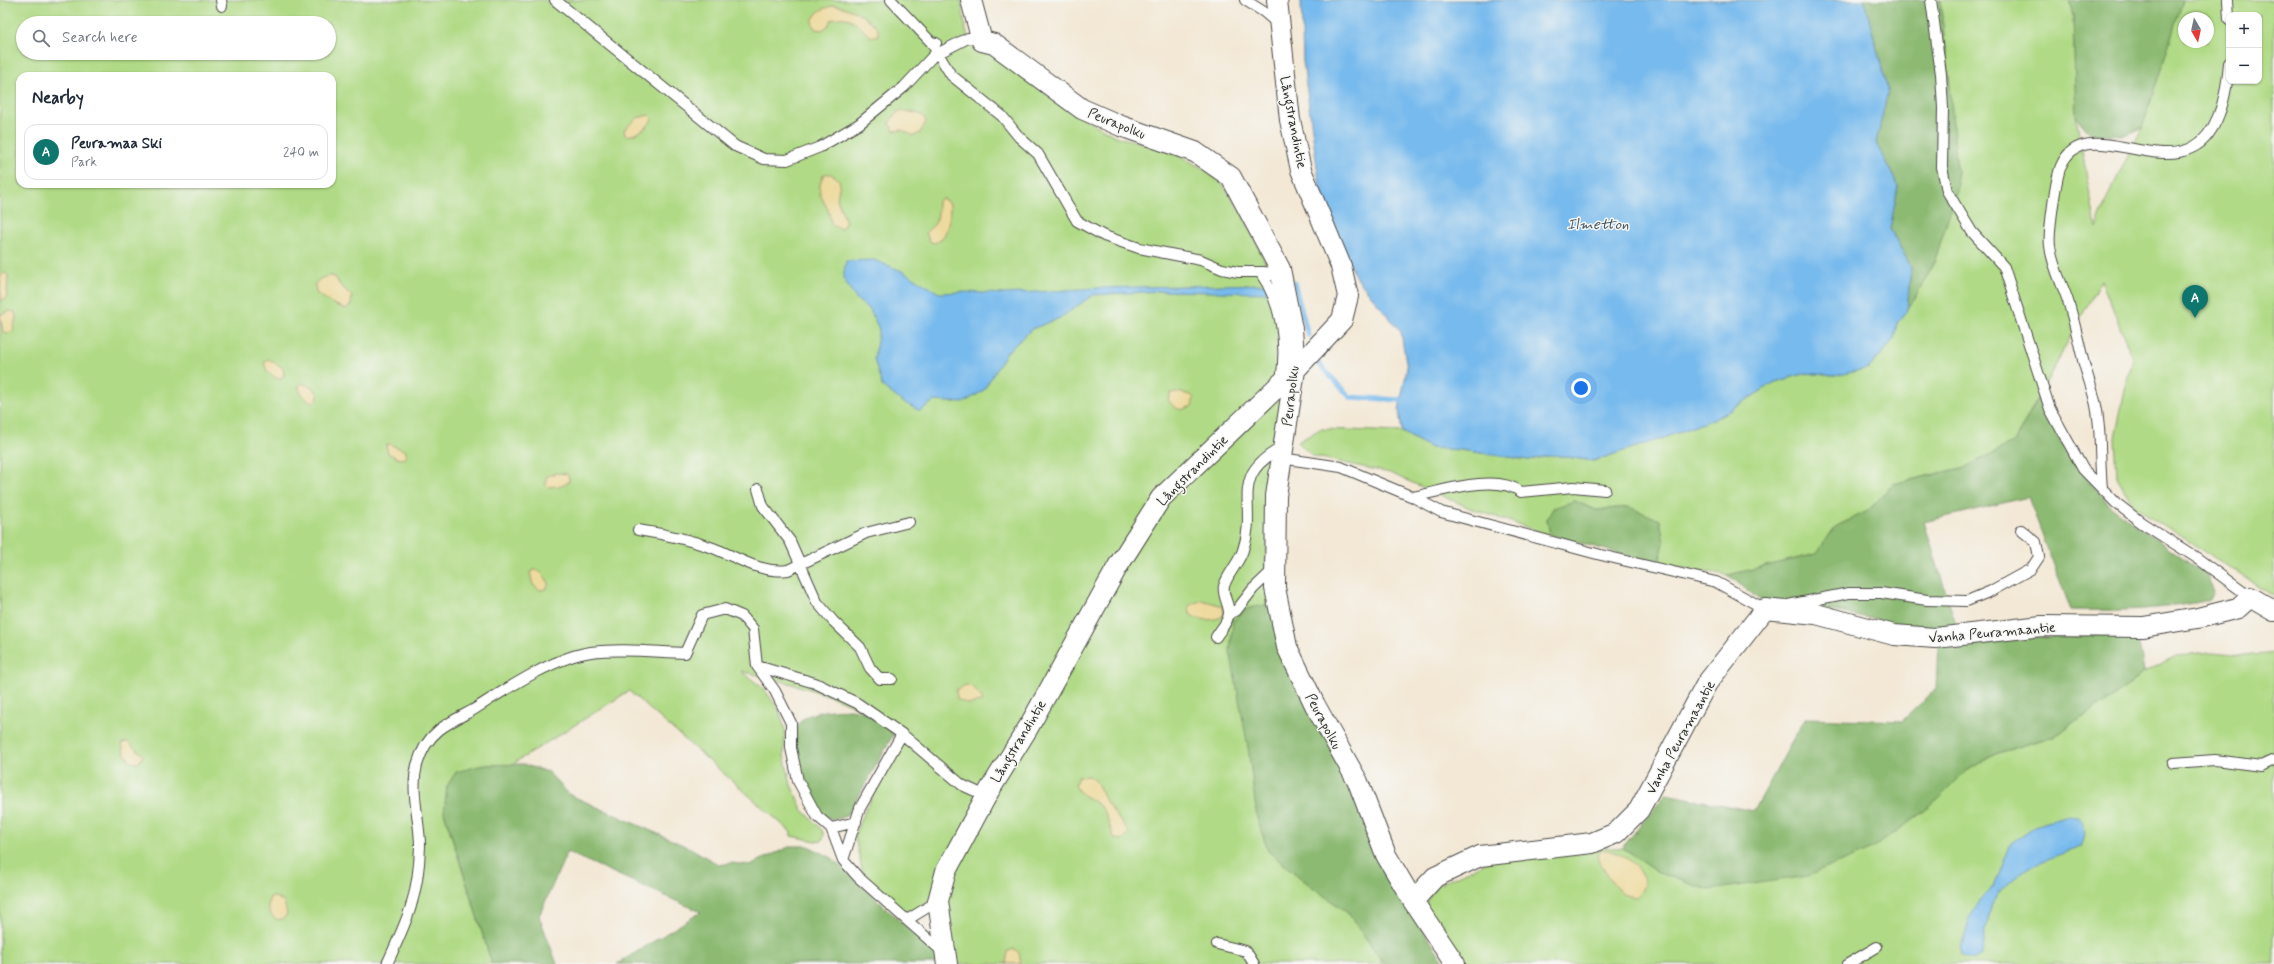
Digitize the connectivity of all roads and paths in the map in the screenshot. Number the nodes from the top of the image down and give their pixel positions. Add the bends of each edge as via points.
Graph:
1 (555, 0) edge
2 (891, 0) edge
3 (971, 0) edge
4 (1245, 0) edge
5 (1277, 0) edge
6 (1931, 0) edge
7 (2228, 0) edge
8 (2229, 12) edge
9 (1280, 27) junction
10 (982, 41) junction
11 (931, 42) junction
12 (956, 44) junction
13 (938, 53) junction
14 (2226, 84) edge
15 (1260, 272) junction
16 (1282, 278) junction
17 (1295, 370) junction
18 (1281, 384) junction
19 (1282, 452) junction
20 (2102, 488) junction
21 (758, 489) dead end
22 (1604, 490) dead end
23 (1413, 497) junction
24 (909, 522) dead end
25 (638, 530) dead end
26 (2020, 530) dead end
27 (800, 564) junction
28 (1275, 568) junction
29 (2250, 597) junction
30 (1766, 609) junction
31 (2274, 611) edge
32 (1229, 613) junction
33 (1216, 636) dead end
34 (757, 666) junction
35 (892, 680) dead end
36 (902, 734) junction
37 (2274, 760) edge
38 (2173, 763) dead end
39 (986, 796) junction
40 (856, 822) junction
41 (831, 828) junction
42 (843, 860) junction
43 (938, 901) junction
44 (1413, 902) junction
45 (907, 920) junction
46 (1217, 944) dead end
47 (1877, 947) dead end
48 (946, 959) edge
49 (387, 964) edge
50 (1254, 964) edge
51 (1455, 964) edge
52 (1848, 964) edge

1 - 13 lane via 735,146 764,159 787,160 820,147 859,124 904,87
2 - 11 lane
3 - 10 street
4 - 9 lane via 1264,12
5 - 9 street, Långstrandintie
6 - 20 lane via 1941,74 1942,167 1947,191 1972,232 2004,267 2050,409 2083,469
7 - 8 lane
9 - 17 street, Långstrandintie via 1290,120 1301,170 1341,266 1348,296 1342,320
10 - 12 lane via 968,38
10 - 16 street, Peurapolku via 994,44 1082,109 1121,126 1195,152 1231,178 1280,269
11 - 12 lane
11 - 13 lane
12 - 13 lane
13 - 15 lane via 951,75 1002,116 1019,137 1038,154 1077,221 1104,236 1139,248 1201,260 1222,269
14 - 20 lane via 2224,103 2205,140 2196,146 2181,153 2167,154 2103,143 2082,146 2069,154 2061,166 2051,222 2050,246 2095,398
15 - 16 lane
15 - 18 lane via 1275,299 1281,328
16 - 17 street, Peurapolku via 1292,329
17 - 18 street, Långstrandintie
17 - 19 street, Peurapolku
18 - 39 street, Långstrandintie via 1161,498 1118,566 1028,728
19 - 23 lane via 1341,467
19 - 28 street, Peurapolku via 1276,496
19 - 32 lane via 1267,455 1248,478 1248,512 1243,550 1224,586
20 - 29 lane via 2116,503 2142,523 2197,558
21 - 27 lane via 763,506 790,541
22 - 23 lane via 1573,487 1521,492 1515,487 1500,483 1477,484
23 - 30 lane via 1441,512 1600,555 1716,582
24 - 27 lane via 866,533
25 - 27 lane via 678,537 774,572 788,570
26 - 30 lane via 2036,542 2039,557 2031,569 1968,601 1927,600 1882,593 1849,593
27 - 35 lane via 817,602 833,622 860,647 870,668 880,679
28 - 32 lane via 1253,589 1236,611
28 - 44 street, Peurapolku via 1275,588 1287,647 1315,705 1358,782 1386,855
29 - 30 street, Vanha Peuramaantie via 2238,608 2143,627 2042,626 1935,638 1894,635 1816,614
29 - 31 street
30 - 44 street, Vanha Peuramaantie via 1707,683 1639,810 1616,833 1592,842 1480,856 1435,877
32 - 33 lane
34 - 36 lane via 822,686 857,702
34 - 41 lane via 775,691 791,723 791,748 798,781 817,816
34 - 49 lane via 753,630 742,616 725,609 702,615 685,654 590,652 563,660 505,690 439,730 423,747 417,767 415,792 420,845 417,886 408,920
36 - 39 lane via 962,785
36 - 40 lane via 860,808
37 - 38 lane via 2261,766 2228,760
39 - 43 street, Långstrandintie via 946,871
40 - 41 lane
40 - 42 lane
41 - 42 lane
42 - 45 lane via 858,877
43 - 45 lane
43 - 48 street, Långstrandintie
44 - 51 street
45 - 48 lane
46 - 50 lane via 1246,951
47 - 52 lane

